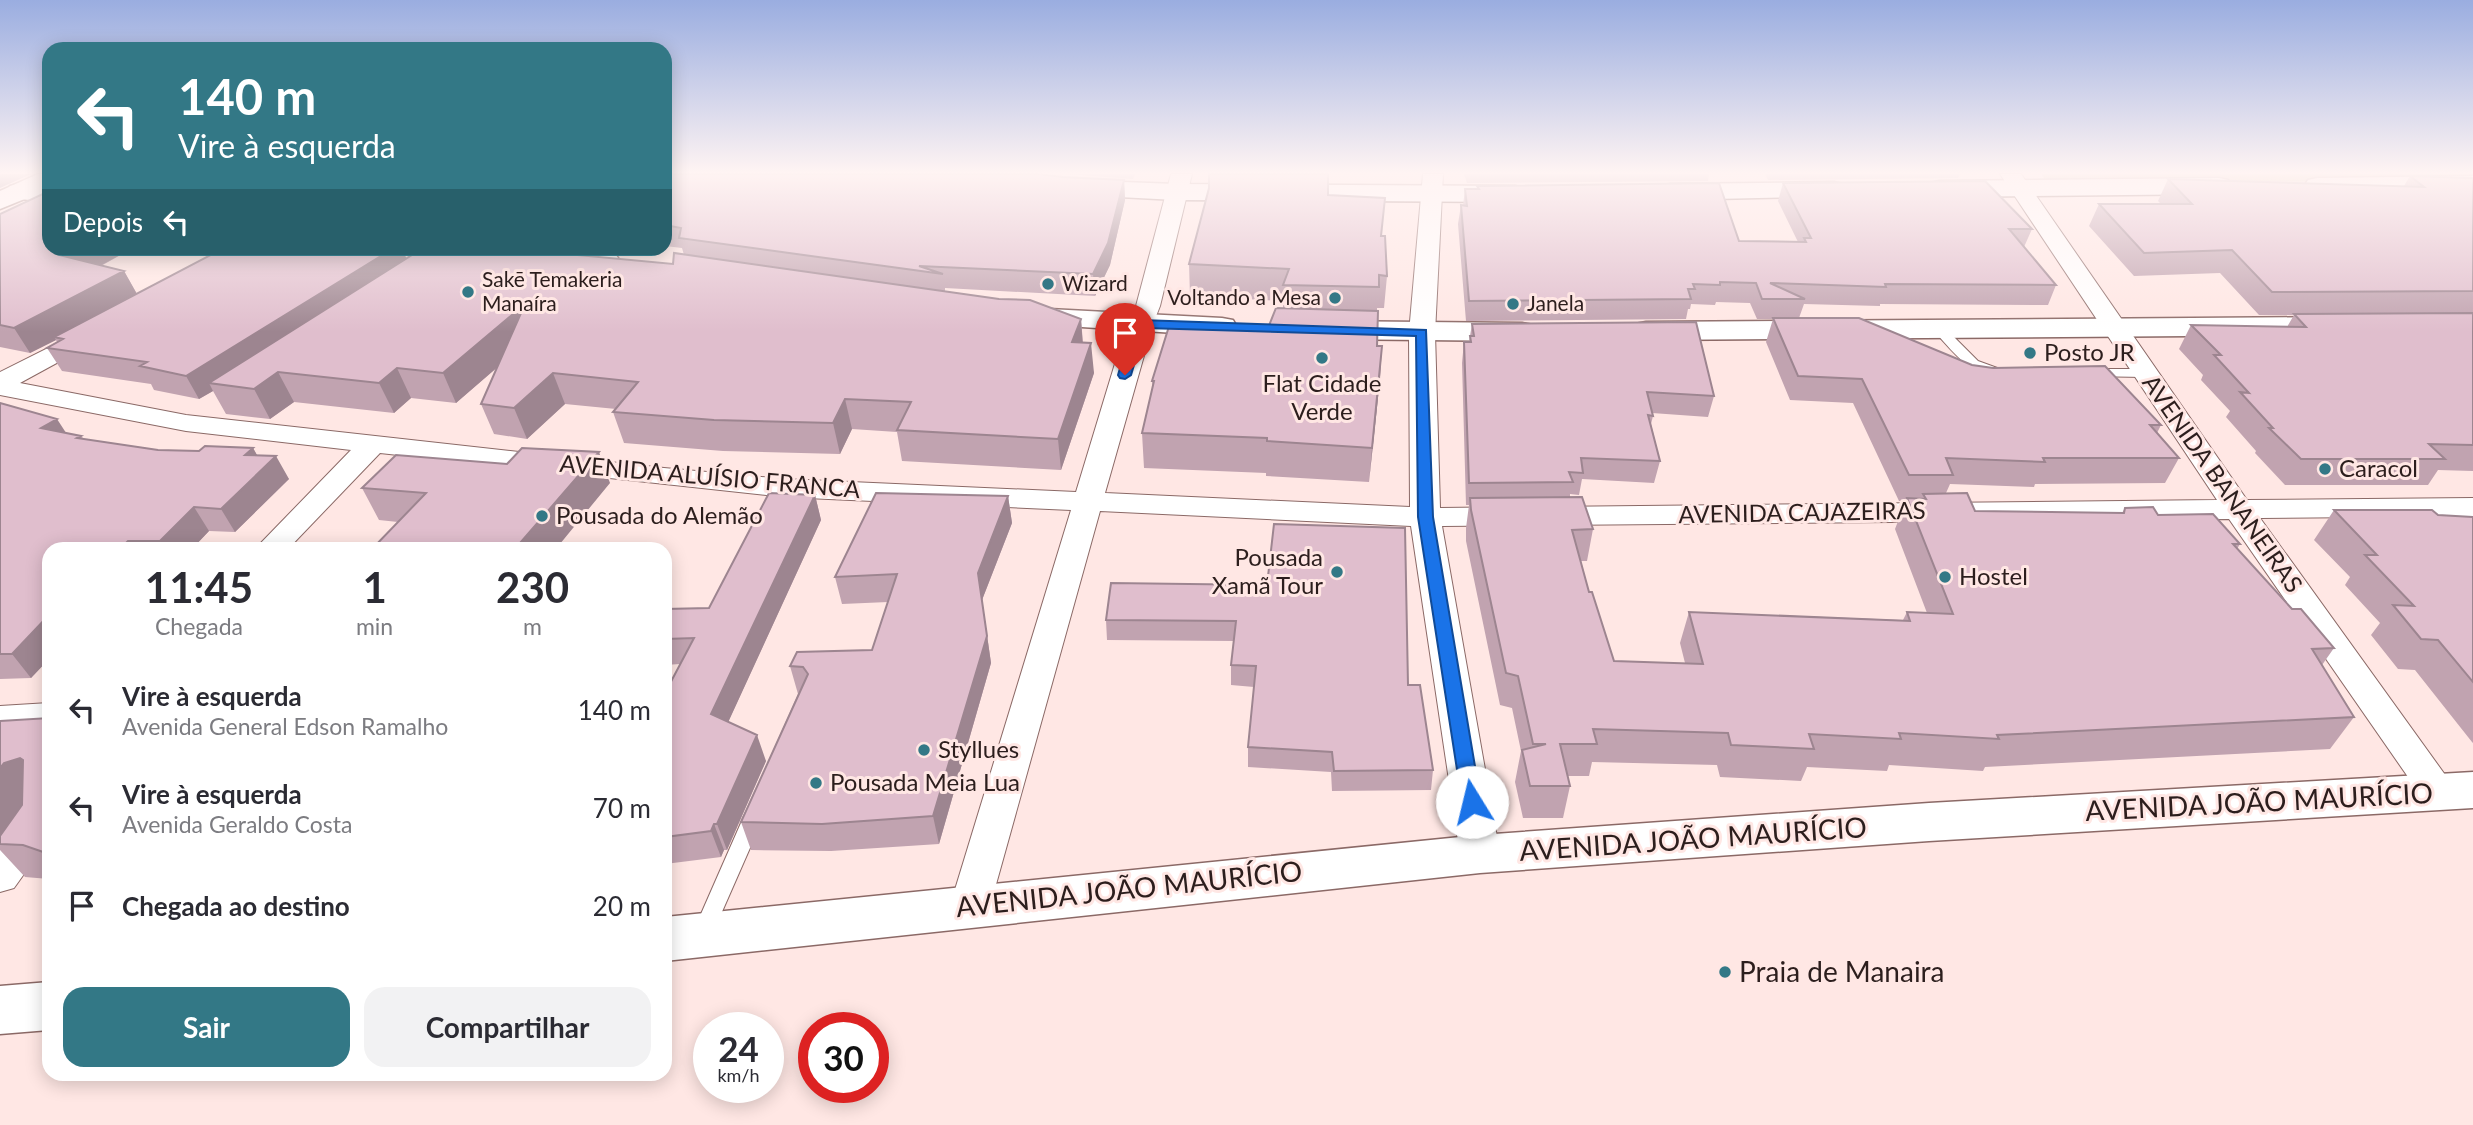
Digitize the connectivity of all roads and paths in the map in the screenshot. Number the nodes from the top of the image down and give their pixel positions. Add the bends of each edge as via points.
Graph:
1 (1168, 226) edge
2 (1430, 226) edge
3 (2046, 226) edge
4 (573, 256) edge
5 (631, 265) edge
6 (1003, 316) edge
7 (1140, 324) junction
8 (108, 325) edge
9 (2364, 326) edge
10 (1248, 327) edge
11 (2115, 327) junction
12 (1301, 329) edge
13 (1939, 329) junction
14 (1624, 331) edge
15 (1555, 332) edge
16 (1422, 333) junction
17 (2012, 373) edge
18 (2078, 373) edge
19 (2144, 373) junction
20 (0, 385) edge
21 (220, 401) edge
22 (186, 423) junction
23 (372, 444) junction
24 (1088, 500) junction
25 (2473, 507) edge
26 (2238, 509) junction
27 (1425, 517) junction
28 (277, 542) edge
29 (42, 716) edge
30 (0, 719) edge
31 (2455, 790) edge
32 (761, 800) edge
33 (42, 819) edge
34 (1480, 854) junction
35 (0, 876) edge
36 (970, 906) junction
37 (683, 937) edge
38 (42, 1007) edge
39 (0, 1010) edge

1 - 7 street
2 - 16 street
3 - 11 street, AVENIDA BANANEIRAS
4 - 5 main road
6 - 7 main road
7 - 10 main road
7 - 24 street
8 - 20 street
9 - 11 main road
11 - 13 main road
11 - 19 street, AVENIDA BANANEIRAS
12 - 16 main road
13 - 14 main road
13 - 17 lane via 1973,364 1992,372
15 - 16 main road
16 - 27 street
18 - 19 lane
19 - 26 street, AVENIDA BANANEIRAS
20 - 22 street, AVENIDA ALUÍSIO FRANCA
21 - 22 street
22 - 23 street, AVENIDA ALUÍSIO FRANCA
23 - 24 street, AVENIDA ALUÍSIO FRANCA via 784,488
23 - 28 street
24 - 27 street, AVENIDA ALUÍSIO FRANCA
24 - 36 street
25 - 26 street, AVENIDA CAJAZEIRAS
26 - 27 street, AVENIDA CAJAZEIRAS
26 - 31 street, AVENIDA BANANEIRAS
27 - 34 street
29 - 30 street
31 - 34 main road, AVENIDA JOÃO MAURÍCIO
32 - 37 lane
33 - 35 street
34 - 36 main road, AVENIDA JOÃO MAURÍCIO
36 - 37 main road, AVENIDA JOÃO MAURÍCIO
38 - 39 main road

